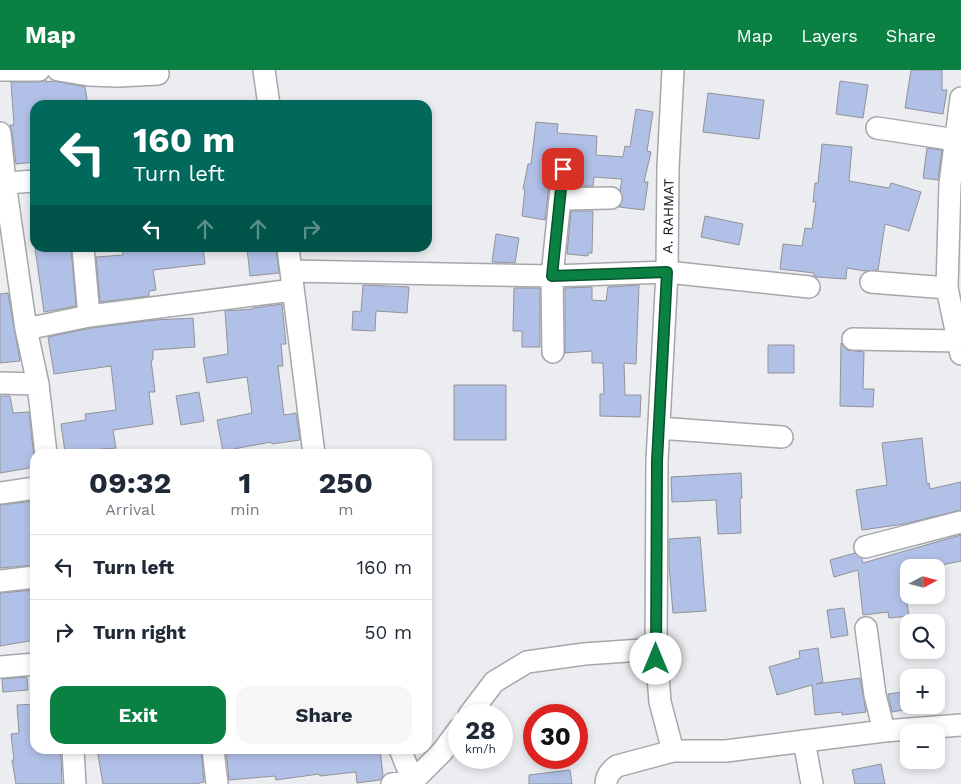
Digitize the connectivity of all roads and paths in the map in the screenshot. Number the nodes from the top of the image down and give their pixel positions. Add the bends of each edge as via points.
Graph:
1 (0, 70) edge
2 (39, 70) edge
3 (58, 70) edge
4 (264, 70) edge
5 (673, 70) edge
6 (158, 74) dead end
7 (961, 98) edge
8 (268, 100) edge
9 (877, 128) dead end
10 (0, 133) edge
11 (956, 140) junction
12 (563, 169) dead end
13 (30, 182) edge
14 (5, 183) junction
15 (611, 198) dead end
16 (560, 199) junction
17 (5, 211) edge
18 (83, 252) edge
19 (288, 252) edge
20 (667, 272) junction
21 (552, 276) junction
22 (292, 280) junction
23 (872, 282) dead end
24 (809, 287) dead end
25 (947, 288) junction
26 (89, 316) junction
27 (26, 329) junction
28 (853, 340) dead end
29 (959, 347) edge
30 (553, 352) dead end
31 (0, 383) edge
32 (38, 384) junction
33 (659, 428) junction
34 (782, 437) dead end
35 (45, 449) edge
36 (313, 449) edge
37 (30, 489) edge
38 (0, 493) edge
39 (961, 522) edge
40 (865, 547) dead end
41 (30, 578) edge
42 (0, 581) edge
43 (866, 628) dead end
44 (656, 649) junction
45 (30, 664) edge
46 (0, 667) edge
47 (477, 704) edge
48 (961, 725) edge
49 (884, 731) junction
50 (804, 741) junction
51 (448, 744) edge
52 (673, 751) junction
53 (73, 754) edge
54 (213, 754) edge
55 (401, 754) edge
56 (406, 783) edge
57 (75, 784) edge
58 (216, 784) edge
59 (606, 784) edge
60 (812, 784) edge

1 - 2 street
3 - 6 street via 89,75
4 - 8 street
5 - 20 street, A. RAHMAT
7 - 11 street
9 - 11 street
10 - 14 street
11 - 25 street via 950,184
12 - 16 street
13 - 14 street
14 - 17 street
15 - 16 street
16 - 21 street
17 - 27 street
18 - 26 street
19 - 22 street
20 - 21 street
20 - 24 street
20 - 33 street, A. RAHMAT
21 - 22 street
21 - 30 street
22 - 26 street
22 - 36 street
23 - 25 street
25 - 29 street
26 - 27 street
27 - 32 street
28 - 29 street
31 - 32 street
32 - 35 street
33 - 34 street
33 - 44 street, A. RAHMAT
37 - 38 street
39 - 40 street
41 - 42 street
43 - 49 street via 875,695
44 - 47 street via 527,662 494,682
44 - 52 street, A. RAHMAT via 660,702
45 - 46 street
48 - 49 street
49 - 50 street
50 - 52 street via 726,751
50 - 60 street
51 - 56 street
52 - 59 street via 617,766 606,777
53 - 57 street
54 - 58 street
55 - 56 street

